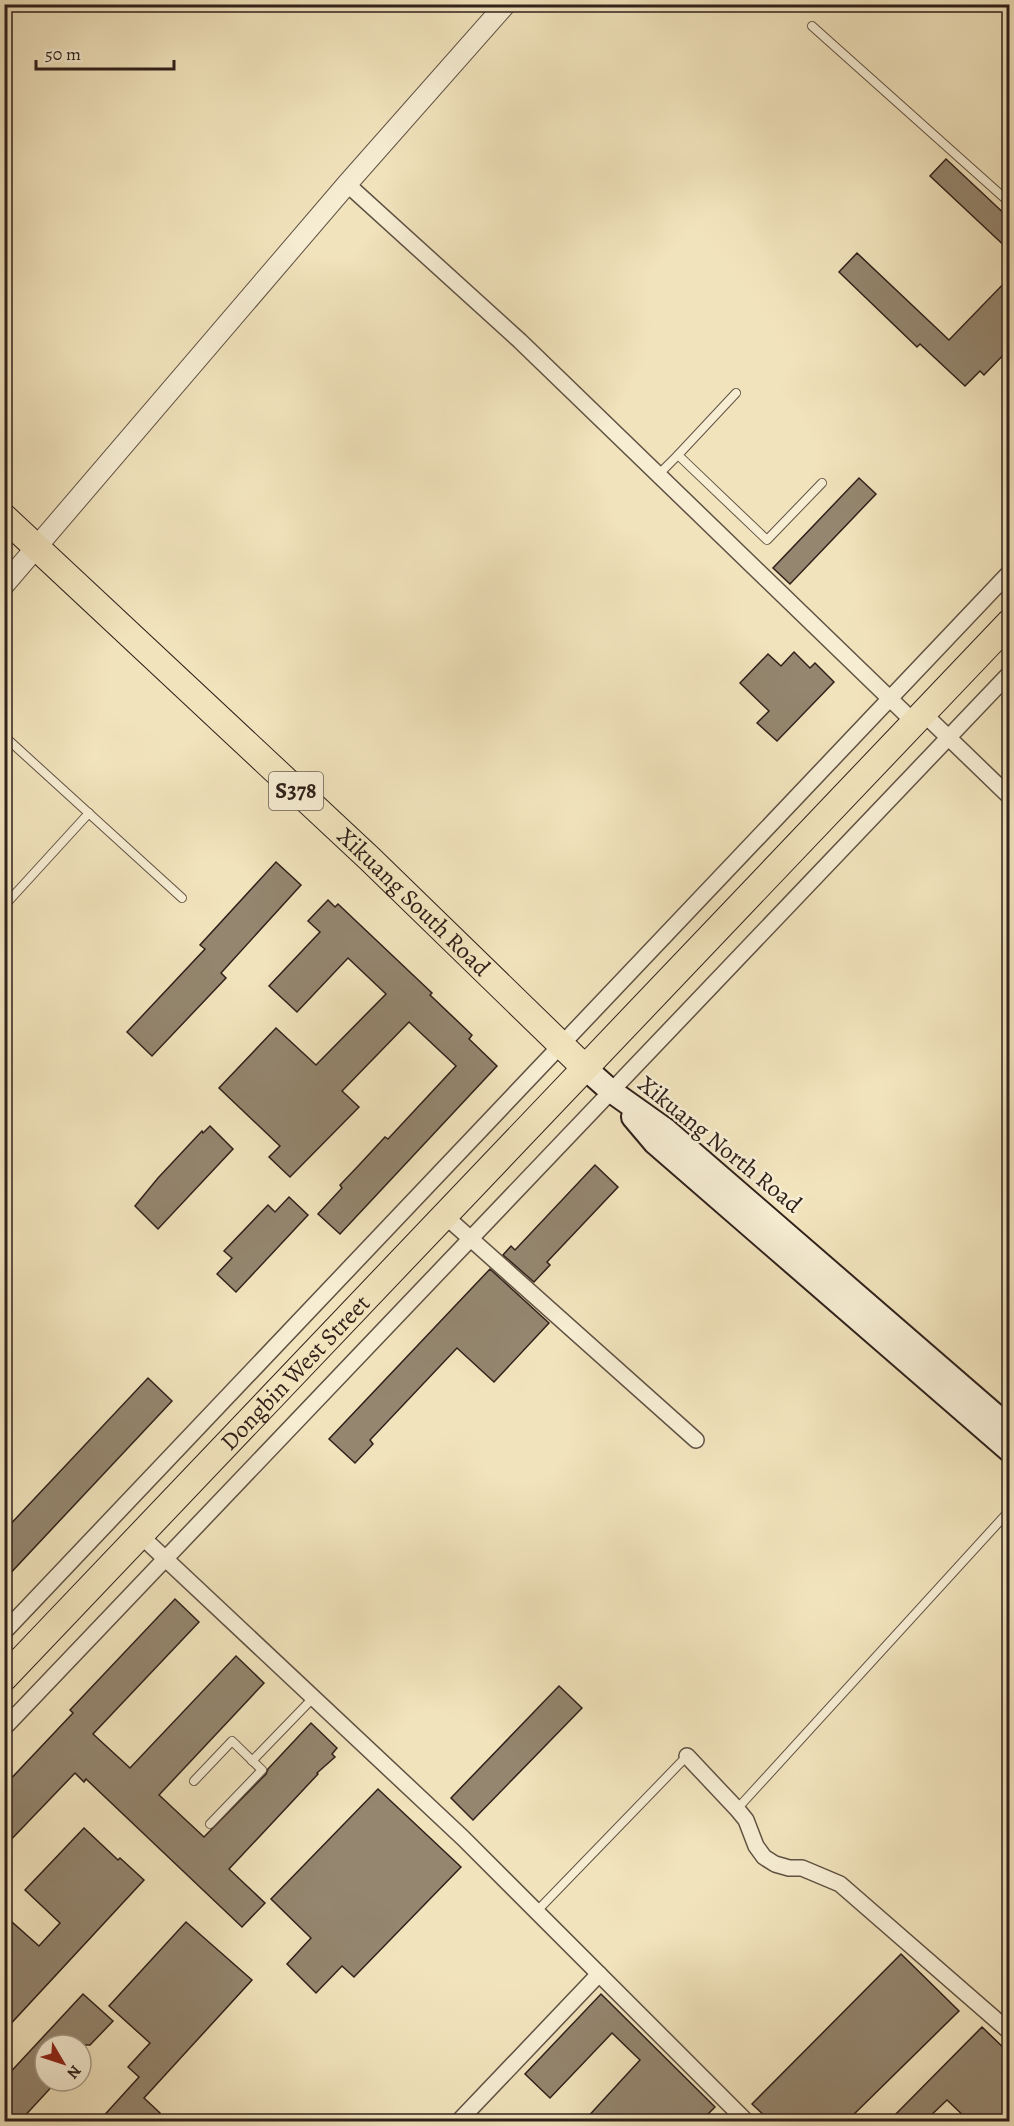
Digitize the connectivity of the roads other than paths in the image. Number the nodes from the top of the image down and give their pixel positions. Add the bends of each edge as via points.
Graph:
1 (506, 4) edge
2 (812, 26) dead end
3 (347, 184) junction
4 (1010, 203) edge
5 (736, 393) dead end
6 (678, 455) junction
7 (659, 474) junction
8 (822, 483) dead end
9 (4, 517) edge
10 (37, 548) junction
11 (1010, 572) edge
12 (4, 585) edge
13 (1010, 622) edge
14 (1010, 673) edge
15 (890, 698) junction
16 (918, 717) junction
17 (4, 736) edge
18 (948, 738) junction
19 (1010, 797) edge
20 (89, 813) junction
21 (182, 898) dead end
22 (4, 906) edge
23 (562, 1046) junction
24 (585, 1068) junction
25 (611, 1091) junction
26 (444, 1215) junction
27 (470, 1239) junction
28 (1010, 1428) edge
29 (696, 1440) dead end
30 (1010, 1451) edge
31 (1010, 1510) edge
32 (140, 1535) junction
33 (165, 1559) junction
34 (4, 1632) edge
35 (4, 1678) edge
36 (313, 1698) junction
37 (4, 1728) edge
38 (687, 1756) joint
39 (252, 1761) junction
40 (194, 1781) dead end
41 (737, 1809) junction
42 (210, 1824) dead end
43 (537, 1912) junction
44 (599, 1974) junction
45 (1010, 2032) edge
46 (458, 2121) edge
47 (747, 2121) edge

1 - 3 street
2 - 4 lane
3 - 7 street
3 - 10 street
5 - 6 lane
6 - 7 lane
6 - 8 lane via 767,540
7 - 15 street
9 - 10 main road, Xikuang South Road / S378
10 - 12 street
10 - 23 main road, Xikuang South Road / S378 via 361,851
11 - 15 street
13 - 16 main road, Dongbin West Street
14 - 18 street
15 - 16 street
15 - 23 street
16 - 18 street
16 - 24 main road, Dongbin West Street
17 - 20 lane
18 - 19 street
18 - 25 street
20 - 21 lane
20 - 22 lane
23 - 24 main road, Xikuang South Road / S378
23 - 34 street
24 - 25 main road
24 - 26 main road, Dongbin West Street
25 - 27 street
25 - 28 main road, Xikuang North Road via 666,1130
25 - 30 main road, Xikuang North Road via 655,1143
26 - 27 street
26 - 32 main road, Dongbin West Street
27 - 29 street
27 - 33 street
31 - 41 lane
32 - 33 street
32 - 35 main road, Dongbin West Street
33 - 36 street
33 - 37 street
36 - 39 lane
36 - 43 street
38 - 41 street
38 - 43 lane
39 - 40 lane via 232,1742
39 - 42 lane via 262,1770
41 - 45 street via 764,1857 840,1884
43 - 44 street
44 - 46 street
44 - 47 street

